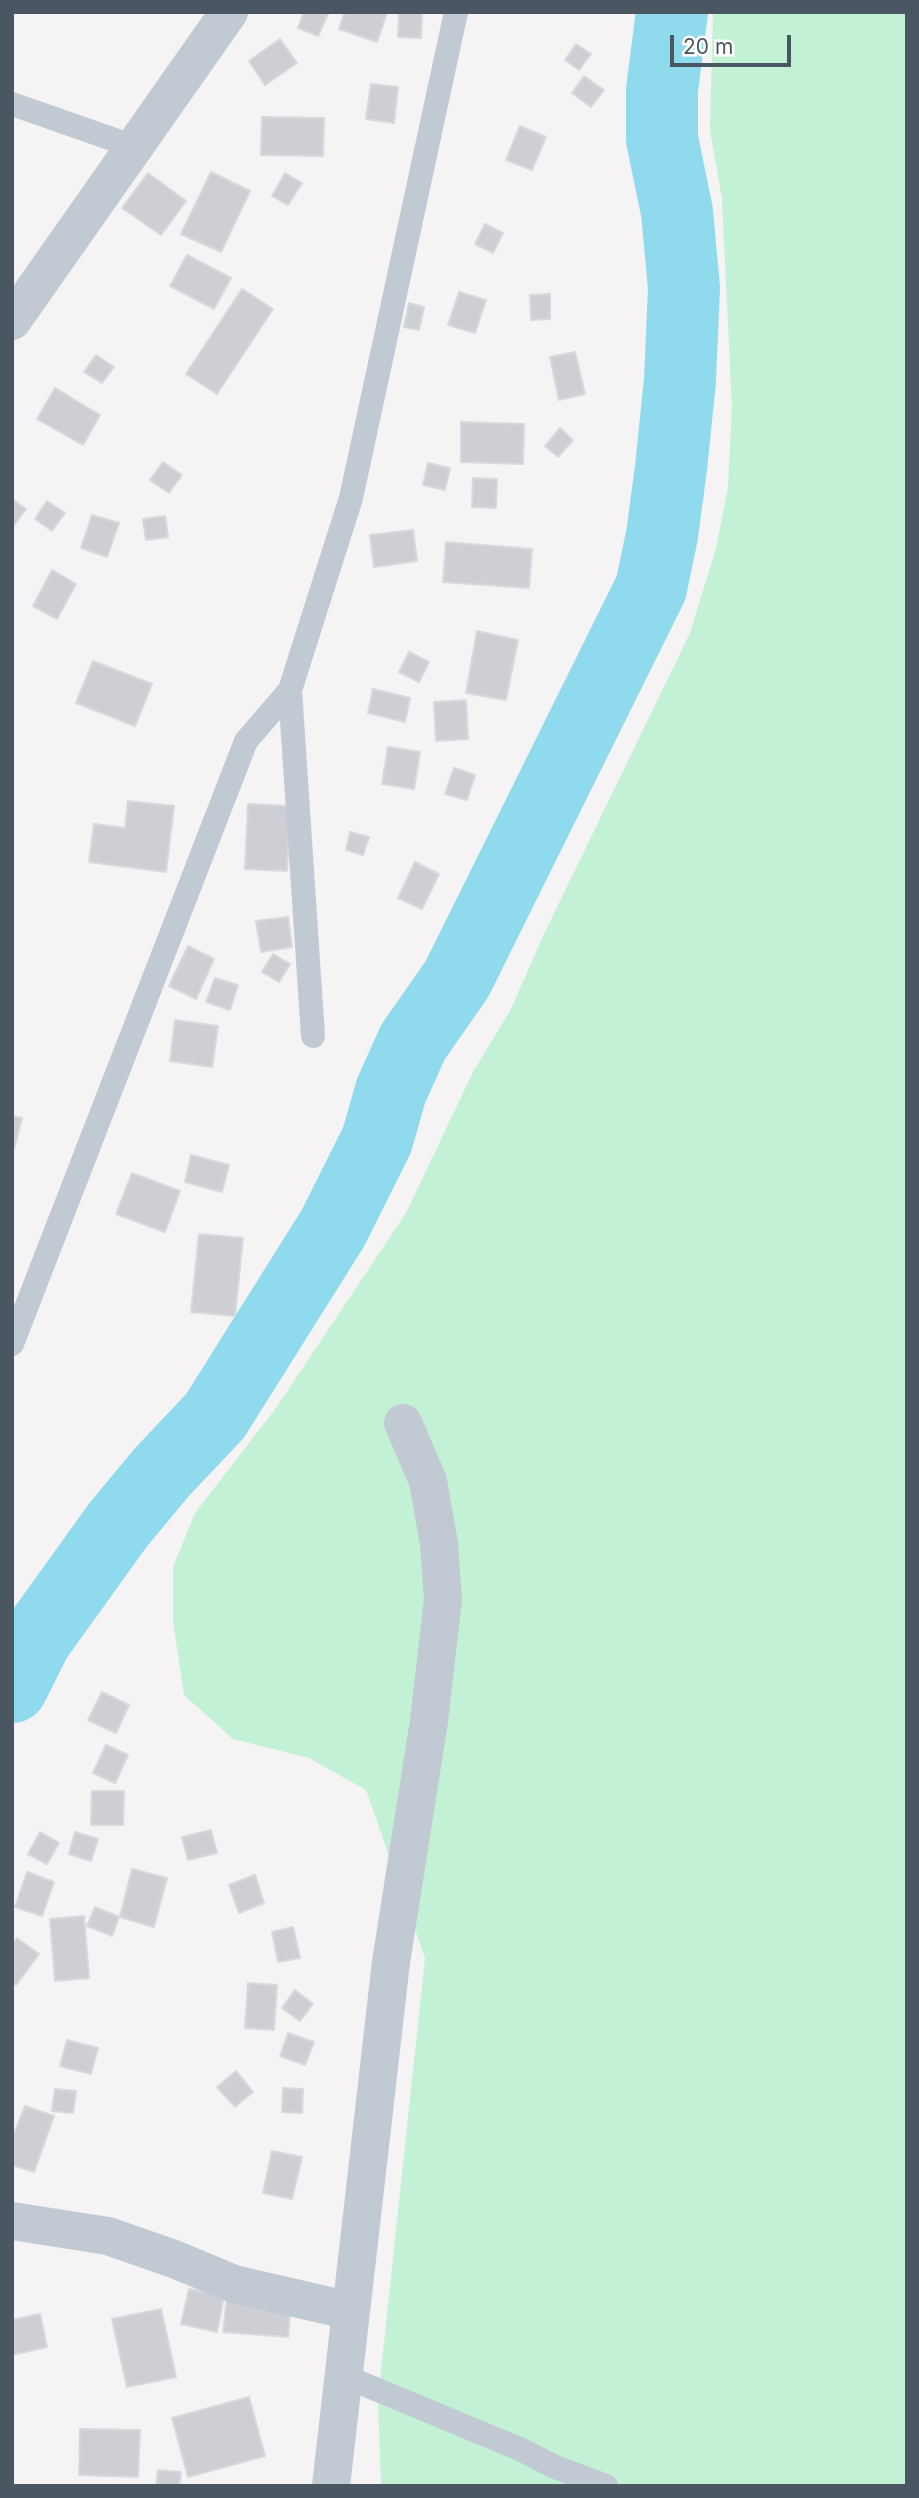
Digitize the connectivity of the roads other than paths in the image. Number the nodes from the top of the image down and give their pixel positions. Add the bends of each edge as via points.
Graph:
1 (229, 12) edge
2 (456, 12) edge
3 (12, 104) edge
4 (135, 148) junction
5 (12, 321) edge
6 (290, 690) junction
7 (313, 1036) dead end
8 (12, 1344) edge
9 (404, 1423) dead end
10 (12, 2221) edge
11 (351, 2311) junction
12 (344, 2376) junction
13 (331, 2486) edge
14 (606, 2486) edge

1 - 4 street
2 - 6 lane via 351,498
3 - 4 lane
4 - 5 street
6 - 7 lane
6 - 8 lane via 246,741
9 - 11 street via 428,1481 443,1600 391,1962
10 - 11 street via 108,2236 234,2284
11 - 12 street
12 - 13 street
12 - 14 lane

